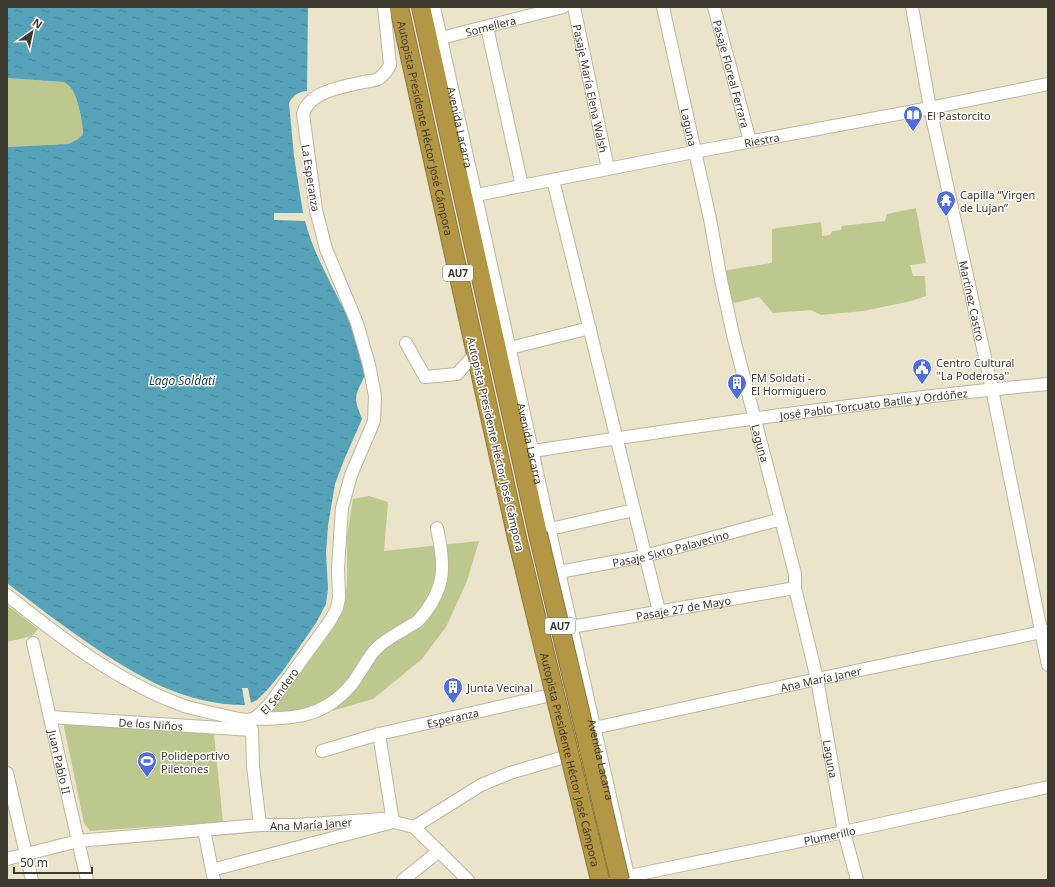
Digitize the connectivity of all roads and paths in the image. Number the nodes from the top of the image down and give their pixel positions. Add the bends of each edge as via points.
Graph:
1 (384, 7) edge
2 (399, 7) edge
3 (421, 7) edge
4 (434, 7) edge
5 (563, 7) edge
6 (574, 7) edge
7 (663, 7) edge
8 (714, 7) edge
9 (912, 7) edge
10 (487, 27) junction
11 (441, 38) junction
12 (1048, 84) edge
13 (930, 108) junction
14 (750, 141) junction
15 (694, 152) junction
16 (608, 169) junction
17 (553, 180) junction
18 (522, 186) junction
19 (476, 195) junction
20 (590, 328) junction
21 (406, 343) dead end
22 (510, 348) junction
23 (476, 353) junction
24 (1048, 384) edge
25 (992, 389) junction
26 (375, 396) joint
27 (755, 418) junction
28 (617, 438) junction
29 (533, 451) junction
30 (634, 510) junction
31 (781, 519) junction
32 (437, 528) dead end
33 (544, 531) junction
34 (645, 556) junction
35 (559, 572) junction
36 (795, 588) junction
37 (7, 596) edge
38 (659, 611) junction
39 (571, 626) junction
40 (1044, 631) edge
41 (33, 643) dead end
42 (1048, 665) edge
43 (817, 679) junction
44 (585, 688) junction
45 (50, 716) junction
46 (252, 725) junction
47 (594, 728) junction
48 (379, 734) junction
49 (599, 747) junction
50 (322, 751) dead end
51 (7, 773) edge
52 (1048, 787) edge
53 (393, 822) junction
54 (260, 825) junction
55 (414, 827) junction
56 (204, 830) junction
57 (844, 832) junction
58 (78, 841) junction
59 (439, 851) junction
60 (26, 854) junction
61 (7, 859) edge
62 (213, 875) edge
63 (626, 879) edge
64 (32, 880) edge
65 (87, 880) edge
66 (403, 880) edge
67 (468, 880) edge
68 (600, 880) edge
69 (610, 880) edge
70 (857, 880) edge

1 - 26 street, La Esperanza via 390,65 386,73 378,79 330,90 312,99 303,114 316,210 326,249 357,323 370,365
2 - 23 highway, Autopista Presidente Héctor José Cámpora / AU7
3 - 33 highway, Autopista Presidente Héctor José Cámpora / AU7
4 - 11 street, Avenida Lacarra
5 - 10 street, Somellera
6 - 16 street, Pasaje María Elena Walsh
7 - 15 street, Laguna
8 - 14 street, Pasaje Floreal Ferrara
9 - 13 street, Martínez Castro
10 - 11 street, Somellera
10 - 18 street
11 - 19 street, Avenida Lacarra
12 - 13 street, Riestra
13 - 14 street, Riestra
13 - 25 street, Martínez Castro
14 - 15 street, Riestra
15 - 16 street, Riestra
15 - 27 street, Laguna via 734,339
16 - 17 street, Riestra
17 - 18 street, Riestra
17 - 20 street
18 - 19 street, Riestra
19 - 22 street, Avenida Lacarra
20 - 22 street
20 - 28 street
21 - 23 street via 426,377 457,374
22 - 29 street, Avenida Lacarra
23 - 68 highway, Autopista Presidente Héctor José Cámpora / AU7, bridge via 517,538
24 - 25 street, José Pablo Torcuato Batlle y Ordóñez
25 - 27 street, José Pablo Torcuato Batlle y Ordóñez
25 - 40 street, Martínez Castro
26 - 46 street, El Sendero via 374,421 351,475 342,508 337,608 319,637
27 - 28 street, José Pablo Torcuato Batlle y Ordóñez
27 - 31 street, Laguna
28 - 29 street, José Pablo Torcuato Batlle y Ordóñez
28 - 30 street
29 - 33 street, Avenida Lacarra
30 - 33 street
30 - 34 street
31 - 34 street, Pasaje Sixto Palavecino
31 - 36 street, Laguna
32 - 46 street via 441,550 441,579 433,602 417,621 378,647 351,685 324,708 306,715
33 - 35 street, Avenida Lacarra
33 - 63 highway, Autopista Presidente Héctor José Cámpora / AU7, bridge
34 - 35 street, Pasaje Sixto Palavecino
34 - 38 street
35 - 39 street, Avenida Lacarra
36 - 38 street, Pasaje 27 de Mayo
36 - 43 street, Laguna
37 - 46 street, El Sendero via 64,640 134,683 179,704 237,718
38 - 39 street, Pasaje 27 de Mayo
39 - 44 street, Avenida Lacarra
40 - 42 street, Martínez Castro
40 - 43 street, Ana María Janer
41 - 45 street, Juan Pablo II
43 - 47 street, Ana María Janer
43 - 57 street, Laguna
44 - 47 street, Avenida Lacarra
44 - 48 street, Esperanza
45 - 46 street, De los Niños
45 - 58 street, Juan Pablo II
46 - 54 street via 253,766
47 - 49 street, Avenida Lacarra
48 - 50 street, Esperanza
48 - 53 street
49 - 55 street via 510,772 481,785
49 - 63 street, Avenida Lacarra
51 - 60 street
52 - 57 street, Plumerillo
53 - 54 street, Ana María Janer via 382,819
53 - 55 street, Ana María Janer
53 - 62 street
54 - 56 street, Ana María Janer
55 - 59 street
56 - 58 street, Ana María Janer
56 - 62 street
57 - 63 street, Plumerillo
57 - 70 street, Laguna
58 - 60 street, Ana María Janer
58 - 65 street, Juan Pablo II
59 - 66 street
59 - 67 street
60 - 61 street, Ana María Janer
60 - 64 street
63 - 69 street, Plumerillo

